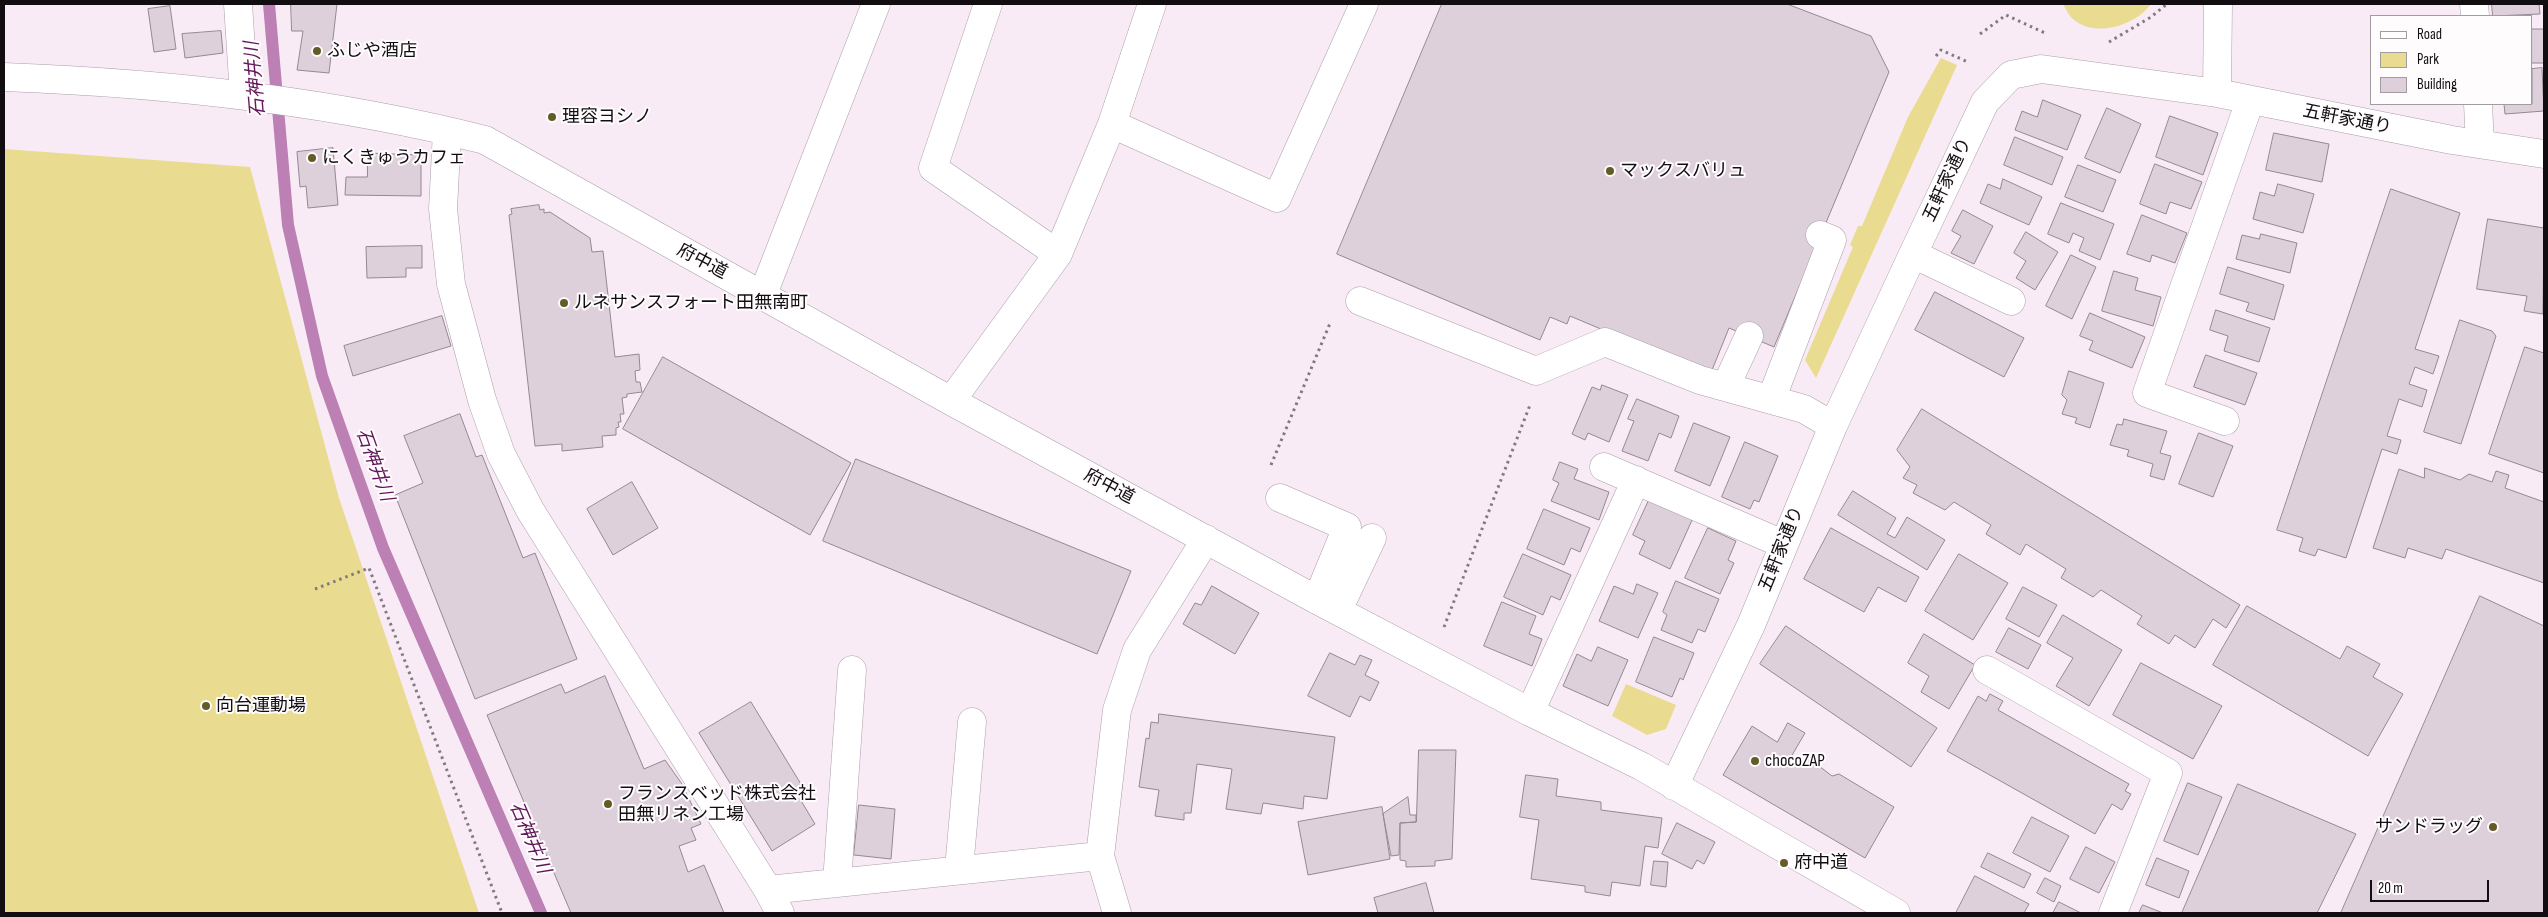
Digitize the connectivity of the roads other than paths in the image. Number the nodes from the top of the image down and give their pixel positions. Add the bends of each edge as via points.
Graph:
1 (238, 4) edge
2 (876, 4) edge
3 (988, 4) edge
4 (1152, 4) edge
5 (1364, 4) edge
6 (2218, 4) edge
7 (4, 78) edge
8 (2216, 94) junction
9 (248, 96) junction
10 (2250, 101) junction
11 (2478, 105) edge
12 (1112, 124) junction
13 (447, 131) junction
14 (2480, 144) junction
15 (2544, 154) edge
16 (1820, 236) dead end
17 (1058, 254) junction
18 (1913, 254) junction
19 (763, 294) junction
20 (2011, 300) dead end
21 (1360, 301) dead end
22 (1749, 336) dead end
23 (1726, 386) junction
24 (1772, 400) junction
25 (951, 402) junction
26 (2225, 421) dead end
27 (1833, 426) junction
28 (1604, 467) dead end
29 (1636, 480) junction
30 (1280, 498) dead end
31 (1347, 527) junction
32 (1206, 539) junction
33 (1783, 544) junction
34 (1328, 605) junction
35 (852, 670) dead end
36 (1986, 670) dead end
37 (1530, 712) junction
38 (972, 722) dead end
39 (1674, 786) junction
40 (1100, 856) junction
41 (959, 869) junction
42 (837, 882) junction
43 (774, 901) edge
44 (1869, 906) edge
45 (1117, 913) edge
46 (1896, 913) edge
47 (2113, 913) edge

1 - 9 street
2 - 19 street
3 - 17 street via 933,168
4 - 12 street
5 - 12 street via 1277,198
6 - 8 street
7 - 9 street, 府中道 via 103,81
8 - 10 street, 五軒家通り
8 - 18 street, 五軒家通り via 2041,69 2011,75 1985,102
9 - 13 street, 府中道 via 307,103
10 - 14 street, 五軒家通り
10 - 26 street via 2147,393
11 - 14 street
12 - 17 street
13 - 19 street, 府中道 via 485,140
13 - 43 street via 443,208 451,284 482,400 501,454 530,510
14 - 15 street, 五軒家通り
16 - 24 street via 1832,240
17 - 25 street
18 - 20 street
18 - 27 street, 五軒家通り
19 - 25 street, 府中道
21 - 23 street via 1523,368 1536,371 1605,342 1700,380
22 - 23 street
23 - 24 street
24 - 27 street via 1804,409
25 - 32 street, 府中道
27 - 33 street, 五軒家通り
28 - 29 street
29 - 33 street
29 - 37 street
30 - 31 street
31 - 34 street
31 - 34 street via 1379,541
32 - 34 street, 府中道
32 - 40 street via 1137,650 1117,710
33 - 39 street, 五軒家通り via 1751,625
34 - 37 street, 府中道
35 - 42 street
36 - 47 street via 2168,773
37 - 39 street, 府中道 via 1641,766
38 - 41 street
39 - 44 street, 府中道
40 - 41 street
40 - 45 street
41 - 42 street
42 - 43 street
44 - 46 street, 府中道

